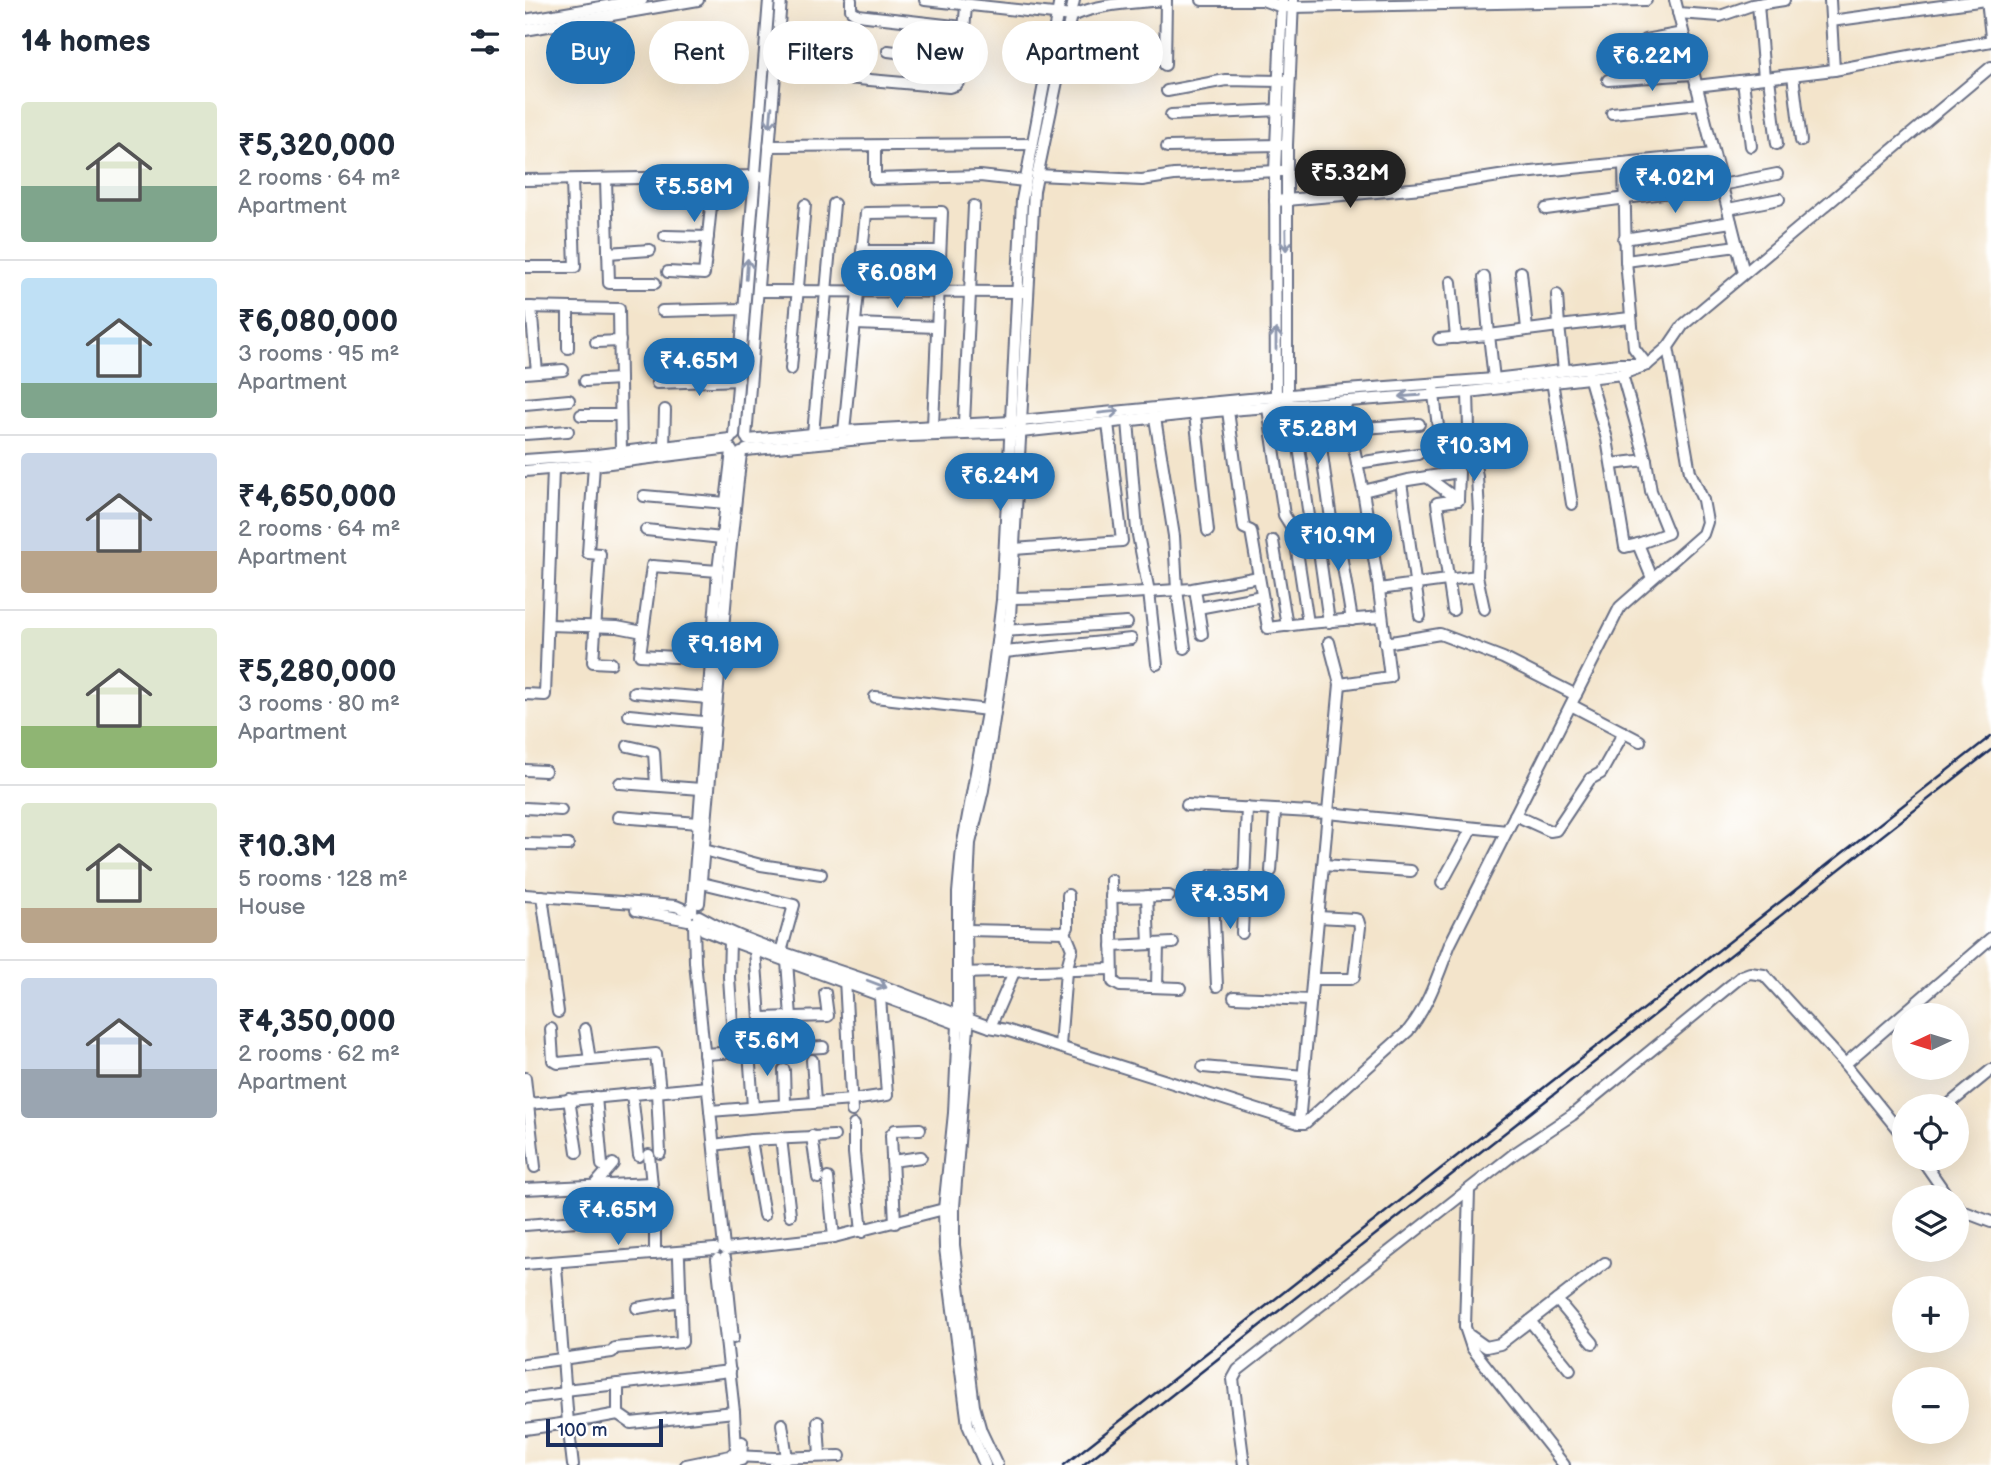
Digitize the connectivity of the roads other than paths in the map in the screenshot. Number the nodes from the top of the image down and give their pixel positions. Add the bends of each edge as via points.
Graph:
1 (642, 0) edge
2 (698, 0) edge
3 (769, 0) edge
4 (781, 0) edge
5 (851, 0) edge
6 (925, 0) edge
7 (1050, 0) edge
8 (1060, 0) edge
9 (1153, 0) edge
10 (1165, 0) edge
11 (1202, 0) edge
12 (1270, 0) edge
13 (1646, 0) edge
14 (1675, 0) edge
15 (1784, 0) edge
16 (1830, 0) edge
17 (1986, 0) edge
18 (1074, 1) edge
19 (1265, 1) edge
20 (1553, 1) edge
21 (1566, 1) edge
22 (675, 2) edge
23 (1763, 2) edge
24 (1287, 3) edge
25 (599, 4) edge
26 (966, 6) junction
27 (1086, 10) junction
28 (1678, 13) junction
29 (1059, 15) junction
30 (1072, 16) junction
31 (525, 20) edge
32 (910, 21) edge
33 (964, 21) edge
34 (1831, 21) junction
35 (525, 30) edge
36 (1683, 33) junction
37 (1991, 39) edge
38 (1645, 40) dead end
39 (888, 51) dead end
40 (892, 51) edge
41 (1165, 65) dead end
42 (1991, 67) edge
43 (1834, 70) junction
44 (1693, 74) junction
45 (1793, 75) junction
46 (1766, 78) junction
47 (1284, 80) junction
48 (1608, 80) dead end
49 (1743, 81) junction
50 (927, 84) edge
51 (955, 84) edge
52 (1696, 86) junction
53 (1167, 91) dead end
54 (1700, 104) junction
55 (1282, 110) junction
56 (1612, 113) dead end
57 (1171, 115) dead end
58 (1801, 141) dead end
59 (1032, 144) junction
60 (1777, 144) dead end
61 (1281, 145) junction
62 (769, 146) junction
63 (875, 146) junction
64 (1751, 146) dead end
65 (1167, 147) dead end
66 (1713, 154) junction
67 (1624, 163) junction
68 (1281, 171) junction
69 (1777, 174) dead end
70 (1037, 175) junction
71 (754, 176) junction
72 (767, 176) junction
73 (714, 177) junction
74 (605, 179) junction
75 (525, 180) edge
76 (572, 181) junction
77 (1025, 181) junction
78 (1721, 185) junction
79 (1626, 197) junction
80 (1779, 199) dead end
81 (1281, 200) junction
82 (834, 204) dead end
83 (805, 205) dead end
84 (974, 206) dead end
85 (1546, 209) dead end
86 (1728, 209) junction
87 (1731, 222) junction
88 (665, 236) dead end
89 (708, 237) junction
90 (1624, 239) junction
91 (1737, 246) junction
92 (650, 250) dead end
93 (862, 251) junction
94 (940, 251) junction
95 (608, 253) junction
96 (1626, 261) junction
97 (525, 267) edge
98 (668, 272) dead end
99 (1521, 272) dead end
100 (1744, 273) junction
101 (1484, 277) dead end
102 (1451, 282) dead end
103 (655, 284) dead end
104 (758, 291) junction
105 (798, 292) junction
106 (827, 293) junction
107 (859, 293) junction
108 (938, 293) junction
109 (1022, 293) junction
110 (970, 294) junction
111 (1557, 295) dead end
112 (528, 307) edge
113 (568, 309) junction
114 (744, 309) junction
115 (662, 311) dead end
116 (1630, 318) junction
117 (855, 324) junction
118 (1559, 326) junction
119 (937, 327) junction
120 (1527, 330) junction
121 (1489, 335) junction
122 (1456, 338) junction
123 (1439, 339) dead end
124 (619, 341) junction
125 (596, 342) dead end
126 (741, 347) junction
127 (1668, 347) junction
128 (568, 348) dead end
129 (659, 350) dead end
130 (1647, 365) junction
131 (791, 369) dead end
132 (563, 370) dead end
133 (1564, 370) junction
134 (537, 372) junction
135 (525, 373) edge
136 (1622, 374) junction
137 (1589, 376) junction
138 (620, 379) junction
139 (1494, 379) junction
140 (739, 380) junction
141 (585, 381) dead end
142 (1552, 381) junction
143 (657, 383) dead end
144 (1433, 389) junction
145 (1468, 392) junction
146 (569, 400) dead end
147 (1344, 401) junction
148 (1281, 403) junction
149 (525, 404) edge
150 (1315, 404) junction
151 (664, 410) dead end
152 (1228, 411) junction
153 (1195, 414) junction
154 (581, 415) dead end
155 (620, 415) junction
156 (1155, 418) junction
157 (1128, 421) junction
158 (1108, 423) junction
159 (964, 424) junction
160 (1419, 424) dead end
161 (933, 426) junction
162 (1015, 427) junction
163 (1350, 429) junction
164 (568, 431) dead end
165 (844, 431) junction
166 (525, 434) edge
167 (813, 434) junction
168 (738, 444) junction
169 (664, 448) junction
170 (1441, 450) dead end
171 (621, 452) junction
172 (1418, 454) dead end
173 (525, 460) edge
174 (1646, 460) junction
175 (1357, 463) junction
176 (1612, 464) junction
177 (594, 465) junction
178 (553, 468) junction
179 (525, 471) edge
180 (1427, 477) junction
181 (1401, 482) junction
182 (1363, 491) junction
183 (643, 496) dead end
184 (1458, 500) junction
185 (726, 503) junction
186 (1572, 504) dead end
187 (1368, 520) junction
188 (1334, 525) junction
189 (646, 530) dead end
190 (1313, 530) junction
191 (1208, 531) dead end
192 (1294, 531) junction
193 (722, 538) junction
194 (1273, 541) dead end
195 (1638, 544) junction
196 (1014, 549) junction
197 (718, 571) junction
198 (1477, 576) junction
199 (1259, 577) junction
200 (1652, 578) junction
201 (1447, 580) junction
202 (1414, 584) junction
203 (1195, 589) junction
204 (1379, 589) junction
205 (1177, 590) junction
206 (1149, 592) junction
207 (1262, 596) junction
208 (1011, 598) junction
209 (1198, 608) junction
210 (1453, 610) dead end
211 (1484, 610) dead end
212 (1420, 616) dead end
213 (1381, 617) junction
214 (1352, 620) junction
215 (1329, 622) junction
216 (1127, 623) dead end
217 (1308, 623) junction
218 (548, 625) junction
219 (1287, 626) junction
220 (595, 627) junction
221 (1003, 631) junction
222 (643, 632) junction
223 (1202, 634) dead end
224 (1131, 639) dead end
225 (1329, 642) dead end
226 (1385, 643) junction
227 (1185, 648) dead end
228 (1005, 652) junction
229 (711, 659) junction
230 (611, 663) dead end
231 (1157, 664) dead end
232 (1340, 684) junction
233 (634, 692) dead end
234 (525, 694) edge
235 (875, 697) dead end
236 (708, 698) junction
237 (1573, 700) junction
238 (988, 710) junction
239 (629, 715) dead end
240 (710, 722) junction
241 (1624, 732) junction
242 (1640, 741) dead end
243 (628, 746) dead end
244 (525, 770) edge
245 (545, 771) dead end
246 (620, 783) dead end
247 (656, 785) junction
248 (701, 789) junction
249 (1187, 805) dead end
250 (525, 808) edge
251 (1247, 808) junction
252 (561, 810) dead end
253 (1275, 812) junction
254 (1328, 813) junction
255 (1515, 816) junction
256 (618, 817) dead end
257 (699, 823) junction
258 (1472, 828) junction
259 (1507, 831) junction
260 (525, 844) edge
261 (568, 845) dead end
262 (704, 850) junction
263 (1323, 864) junction
264 (1271, 871) dead end
265 (1411, 871) dead end
266 (821, 874) dead end
267 (1243, 877) junction
268 (1111, 880) dead end
269 (702, 883) junction
270 (1442, 883) dead end
271 (525, 895) edge
272 (1068, 895) dead end
273 (1170, 896) dead end
274 (1111, 897) junction
275 (1147, 897) junction
276 (543, 899) junction
277 (525, 901) edge
278 (693, 917) junction
279 (1318, 917) junction
280 (967, 930) junction
281 (1065, 932) junction
282 (1242, 933) dead end
283 (1991, 938) edge
284 (730, 940) junction
285 (1173, 943) dead end
286 (1154, 944) junction
287 (1112, 946) junction
288 (755, 950) junction
289 (784, 957) junction
290 (1112, 969) junction
291 (1066, 971) junction
292 (1014, 972) junction
293 (962, 973) junction
294 (846, 978) junction
295 (1313, 979) junction
296 (1217, 986) dead end
297 (1157, 987) junction
298 (1180, 988) dead end
299 (825, 993) dead end
300 (880, 997) junction
301 (1234, 997) dead end
302 (1311, 1000) junction
303 (558, 1012) dead end
304 (791, 1017) junction
305 (963, 1021) junction
306 (987, 1026) junction
307 (551, 1029) dead end
308 (586, 1029) dead end
309 (1060, 1046) junction
310 (823, 1047) dead end
311 (749, 1051) junction
312 (734, 1052) junction
313 (704, 1054) junction
314 (590, 1060) junction
315 (811, 1060) dead end
316 (1845, 1064) junction
317 (1203, 1067) dead end
318 (784, 1070) dead end
319 (1991, 1070) edge
320 (1304, 1076) junction
321 (525, 1078) edge
322 (705, 1087) junction
323 (659, 1092) junction
324 (632, 1094) junction
325 (1962, 1094) edge
326 (596, 1097) junction
327 (569, 1099) junction
328 (815, 1102) junction
329 (528, 1104) junction
330 (785, 1104) junction
331 (852, 1105) junction
332 (753, 1107) junction
333 (710, 1111) junction
334 (1299, 1123) junction
335 (1892, 1123) edge
336 (854, 1125) dead end
337 (920, 1129) dead end
338 (813, 1136) junction
339 (834, 1136) dead end
340 (781, 1138) junction
341 (751, 1140) junction
342 (714, 1145) junction
343 (577, 1152) dead end
344 (650, 1155) junction
345 (921, 1157) dead end
346 (893, 1161) junction
347 (535, 1167) dead end
348 (651, 1183) junction
349 (594, 1186) junction
350 (525, 1189) edge
351 (1469, 1190) junction
352 (949, 1208) junction
353 (1969, 1214) edge
354 (655, 1215) junction
355 (764, 1215) dead end
356 (790, 1215) dead end
357 (1991, 1222) edge
358 (895, 1223) junction
359 (525, 1225) edge
360 (862, 1231) junction
361 (834, 1237) junction
362 (949, 1247) junction
363 (722, 1252) junction
364 (655, 1254) junction
365 (679, 1258) junction
366 (1605, 1263) dead end
367 (525, 1264) edge
368 (556, 1267) junction
369 (525, 1270) edge
370 (1557, 1300) junction
371 (681, 1301) junction
372 (637, 1308) dead end
373 (1530, 1321) junction
374 (1465, 1332) junction
375 (1594, 1343) dead end
376 (563, 1360) junction
377 (525, 1364) edge
378 (1570, 1370) dead end
379 (730, 1371) junction
380 (618, 1384) junction
381 (566, 1392) junction
382 (525, 1398) edge
383 (734, 1412) junction
384 (618, 1414) junction
385 (818, 1422) dead end
386 (568, 1423) junction
387 (782, 1424) dead end
388 (525, 1429) edge
389 (840, 1455) dead end
390 (820, 1456) junction
391 (737, 1460) edge
392 (779, 1460) edge
393 (805, 1461) edge
394 (573, 1465) edge
395 (686, 1465) edge
396 (723, 1465) edge
397 (985, 1465) edge
398 (997, 1465) edge
399 (1244, 1465) edge
400 (1564, 1465) edge

1 - 25 street
2 - 22 street
3 - 71 street
4 -> 62 street
5 - 32 street via 851,10 858,15
6 - 26 street
7 - 8 street
8 - 18 street
8 - 29 street
9 - 10 street
9 - 27 street
10 - 41 street
11 - 19 street
12 - 19 street
13 - 21 street
14 - 28 street
15 - 23 street
16 - 34 street
17 - 34 street
17 - 37 street
18 - 27 street
18 - 30 street
19 - 24 street
20 - 21 street
20 - 24 street
22 - 35 street
23 - 28 street via 1720,16
23 - 46 street
24 - 47 street
25 - 31 street
26 - 29 street
26 - 33 street
27 - 30 street
28 - 36 street
29 - 30 street
29 - 59 street
30 - 70 street
34 - 43 street
36 - 38 street
36 - 44 street
37 - 43 street
39 - 40 street
42 - 100 street
43 - 45 street
44 - 48 street
44 - 52 street
45 - 46 street
45 - 58 street
46 - 49 street
46 - 60 street
47 - 53 street via 1214,81
47 - 55 street
49 - 52 street
49 - 64 street
50 - 51 street
52 - 54 street
54 - 56 street
54 - 66 street
55 - 57 street
55 - 61 street
59 - 63 street
59 - 77 street
61 - 65 street
61 - 68 street
62 - 63 street
62 - 72 street
63 - 77 street via 875,179 980,176
66 - 67 street
66 - 78 street
67 - 79 street
67 - 81 street
68 - 70 street via 1142,180
68 - 81 street
69 - 78 street
70 - 109 street
71 - 72 street
71 - 73 street
114 -> 71 street
72 - 104 street
73 - 74 street
73 - 89 street
74 - 76 street
74 - 95 street
75 - 76 street
76 - 97 street via 575,267
77 - 109 street
78 - 79 street
78 - 86 street
79 - 85 street
79 - 90 street
80 - 86 street
81 - 148 street
82 - 106 street
83 - 105 street
84 - 110 street
86 - 87 street
87 - 90 street
87 - 91 street
88 - 89 street
89 - 98 street via 704,274
90 - 96 street
91 - 96 street
91 - 100 street
92 - 95 street
93 - 94 street
93 - 94 street via 866,213 942,212
93 - 107 street
94 - 108 street
95 - 103 street via 609,284
96 - 116 street
99 - 120 street
100 - 127 street via 1683,325
101 - 121 street
102 - 122 street
104 - 105 street
104 - 168 street
105 - 106 street
105 - 131 street
106 - 107 street
106 - 167 street
107 - 108 street
107 - 117 street
108 - 110 street
108 - 119 street
109 - 110 street
109 - 162 street
110 - 159 street
111 - 118 street
112 - 113 street
112 - 134 street
113 - 124 street via 619,309
113 - 128 street
114 - 115 street
114 - 126 street
116 - 118 street
116 - 130 street via 1634,348
117 - 119 street
117 - 165 street
118 - 120 street
118 - 133 street
119 - 161 street
120 - 121 street
121 - 122 street
121 - 139 street
122 - 123 street
124 - 125 street
124 - 138 street
126 - 129 street
126 - 140 street
127 - 130 street
127 - 200 street via 1690,472 1707,522 1703,534
130 - 133 street
130 - 136 street
132 - 134 street
133 - 139 street
134 - 135 street
136 - 137 street
136 - 174 street
137 - 142 street
137 - 176 street
138 - 141 street
138 - 155 street
139 - 144 street
140 - 143 street
140 - 168 street
142 - 145 street
142 - 186 street
144 - 145 street
144 -> 147 street
144 - 148 street
144 - 170 street
145 - 198 street via 1478,477
146 - 149 street
147 - 150 street
147 - 163 street
148 - 150 street
148 - 152 street
162 -> 148 street
148 - 190 street
148 - 192 street via 1284,515
150 - 188 street
151 - 169 street
152 - 153 street
152 - 199 street via 1244,528 1251,531
153 - 156 street
153 - 191 street
154 - 155 street
155 - 171 street
156 - 157 street
156 - 205 street via 1174,536
157 - 158 street
157 - 206 street via 1137,530
158 - 162 street
158 - 196 street via 1122,541
159 - 161 street
159 - 162 street
160 - 163 street
161 - 165 street
162 - 168 street
162 - 196 street
162 - 221 street
163 - 175 street
164 - 166 street
165 - 167 street
167 - 168 street
168 - 169 street
168 - 177 street
168 - 185 street
168 - 240 street
169 - 171 street
171 - 173 street
172 - 175 street
174 - 176 street
174 - 195 street via 1651,491 1668,533
175 - 182 street
176 - 195 street via 1625,547
177 - 178 street
177 - 220 street via 588,553 600,554
178 - 179 street
178 - 218 street
180 - 181 street
180 - 184 street
180 - 184 street via 1459,472
181 - 182 street
181 - 202 street
182 - 187 street
183 - 185 street
184 - 201 street via 1437,503
185 - 193 street
187 - 188 street
187 - 204 street
188 - 190 street
188 - 214 street
189 - 193 street
190 - 192 street
190 - 215 street
192 - 217 street
193 - 197 street
194 - 219 street
195 - 200 street
196 - 208 street
197 - 222 street via 652,566
197 - 229 street
198 - 201 street
198 - 211 street
199 - 203 street
199 - 207 street
200 - 237 street via 1620,607
201 - 202 street
201 - 210 street
202 - 204 street
202 - 212 street
203 - 205 street
203 - 209 street
204 - 213 street
205 - 206 street
205 - 227 street
206 - 208 street
206 - 231 street
207 - 209 street
207 - 219 street via 1268,628
208 - 221 street
209 - 223 street
213 - 214 street
213 - 226 street
214 - 215 street
215 - 217 street
216 - 221 street
217 - 219 street
218 - 220 street
218 - 234 street via 545,695
220 - 222 street
220 - 230 street via 593,662
221 - 228 street
221 - 238 street
222 - 229 street via 640,655
224 - 228 street
225 - 232 street
226 - 232 street via 1390,677
226 - 237 street via 1440,634 1503,658
228 - 280 street via 970,843
229 - 236 street
232 - 254 street
233 - 236 street
235 - 238 street
236 - 240 street
237 - 241 street
237 - 255 street
238 - 293 street via 962,848 958,893
239 - 240 street
240 - 248 street
240 - 262 street
241 - 242 street
241 - 255 street via 1600,775 1590,779 1556,830
243 - 247 street via 654,752
244 - 245 street
246 - 247 street
247 - 248 street
248 - 257 street
249 - 251 street
250 - 252 street
251 - 253 street
251 - 267 street
253 - 254 street
253 - 264 street
254 - 258 street
254 - 263 street
255 - 259 street
256 - 257 street
257 - 278 street
258 - 259 street
258 - 270 street
259 - 334 street via 1419,1017 1305,1123
260 - 261 street
262 - 266 street
262 - 269 street
263 - 265 street
263 - 279 street
267 - 282 street
267 - 296 street via 1212,875
268 - 274 street
269 - 278 street
269 - 289 street via 794,905
271 - 276 street
272 - 281 street
273 - 275 street
274 - 275 street
274 - 287 street
275 - 286 street
276 - 277 street
276 - 278 street
276 - 303 street
278 - 284 street via 704,930
278 - 289 street
278 - 313 street
278 - 322 street via 689,963
279 - 295 street
279 - 295 street via 1355,919 1360,927 1355,977
280 - 281 street
280 - 293 street
281 - 291 street via 1072,949
283 - 316 street
284 - 288 street
284 - 312 street
285 - 286 street
286 - 287 street
286 - 297 street
287 - 290 street
288 - 289 street
288 - 304 street via 760,1018
289 - 294 street
289 - 304 street
290 - 291 street
290 - 297 street via 1115,984
291 - 292 street
291 - 309 street
292 - 293 street
292 - 306 street
293 - 305 street
294 - 300 street
294 -> 305 street
294 - 331 street
295 - 302 street
297 - 298 street
299 - 304 street via 828,1016
300 - 305 street
300 - 331 street via 887,1094
301 - 302 street
302 - 320 street
305 - 306 street
305 - 352 street
306 - 309 street
307 - 314 street via 554,1062
308 - 314 street
309 - 334 street
310 - 311 street
311 - 312 street
311 - 332 street
312 - 313 street
313 - 322 street
314 - 323 street via 656,1054
315 - 328 street
316 - 335 street
316 - 351 street via 1764,975 1742,976 1572,1115
317 - 320 street
318 - 330 street
319 - 325 street
320 - 334 street
321 - 329 street
322 - 323 street
322 - 333 street
322 - 363 street
323 - 324 street
323 - 344 street
324 - 326 street
324 - 344 street
326 - 327 street
326 - 349 street via 607,1165
327 - 329 street
327 - 343 street
328 - 330 street
328 - 331 street
329 - 347 street
330 - 332 street
332 - 333 street
333 - 342 street
336 - 360 street
337 - 346 street via 892,1132
338 - 339 street
338 - 340 street
338 - 361 street
340 - 341 street
340 - 356 street
341 - 342 street
341 - 355 street
342 - 363 street
344 - 348 street
345 - 346 street
346 - 358 street
348 - 349 street
348 - 354 street
349 - 350 street
351 - 374 street
351 - 399 street via 1235,1373
352 - 358 street
352 - 362 street
353 - 357 street
354 - 359 street
354 - 364 street
358 - 360 street
360 - 361 street
361 - 363 street
362 - 397 street via 968,1425
362 - 398 street via 974,1406
363 - 364 street
363 - 365 street
363 - 379 street
363 - 391 street via 741,1412
364 - 367 street
365 - 368 street
365 - 371 street
366 - 370 street
368 - 369 street
368 - 376 street
370 - 373 street
370 - 375 street
371 - 372 street
371 - 376 street via 682,1342 615,1348
373 - 374 street via 1493,1348 1479,1345
373 - 378 street
374 - 400 street via 1472,1348
376 - 377 street
376 - 381 street
379 - 380 street
379 - 383 street
380 - 381 street
380 - 384 street
381 - 382 street
381 - 386 street
383 - 384 street via 631,1423
383 - 391 street
384 - 386 street
385 - 390 street
386 - 388 street
386 - 394 street
387 - 392 street
389 - 390 street
390 - 393 street
391 - 392 street
391 - 395 street
391 - 396 street
392 - 393 street

